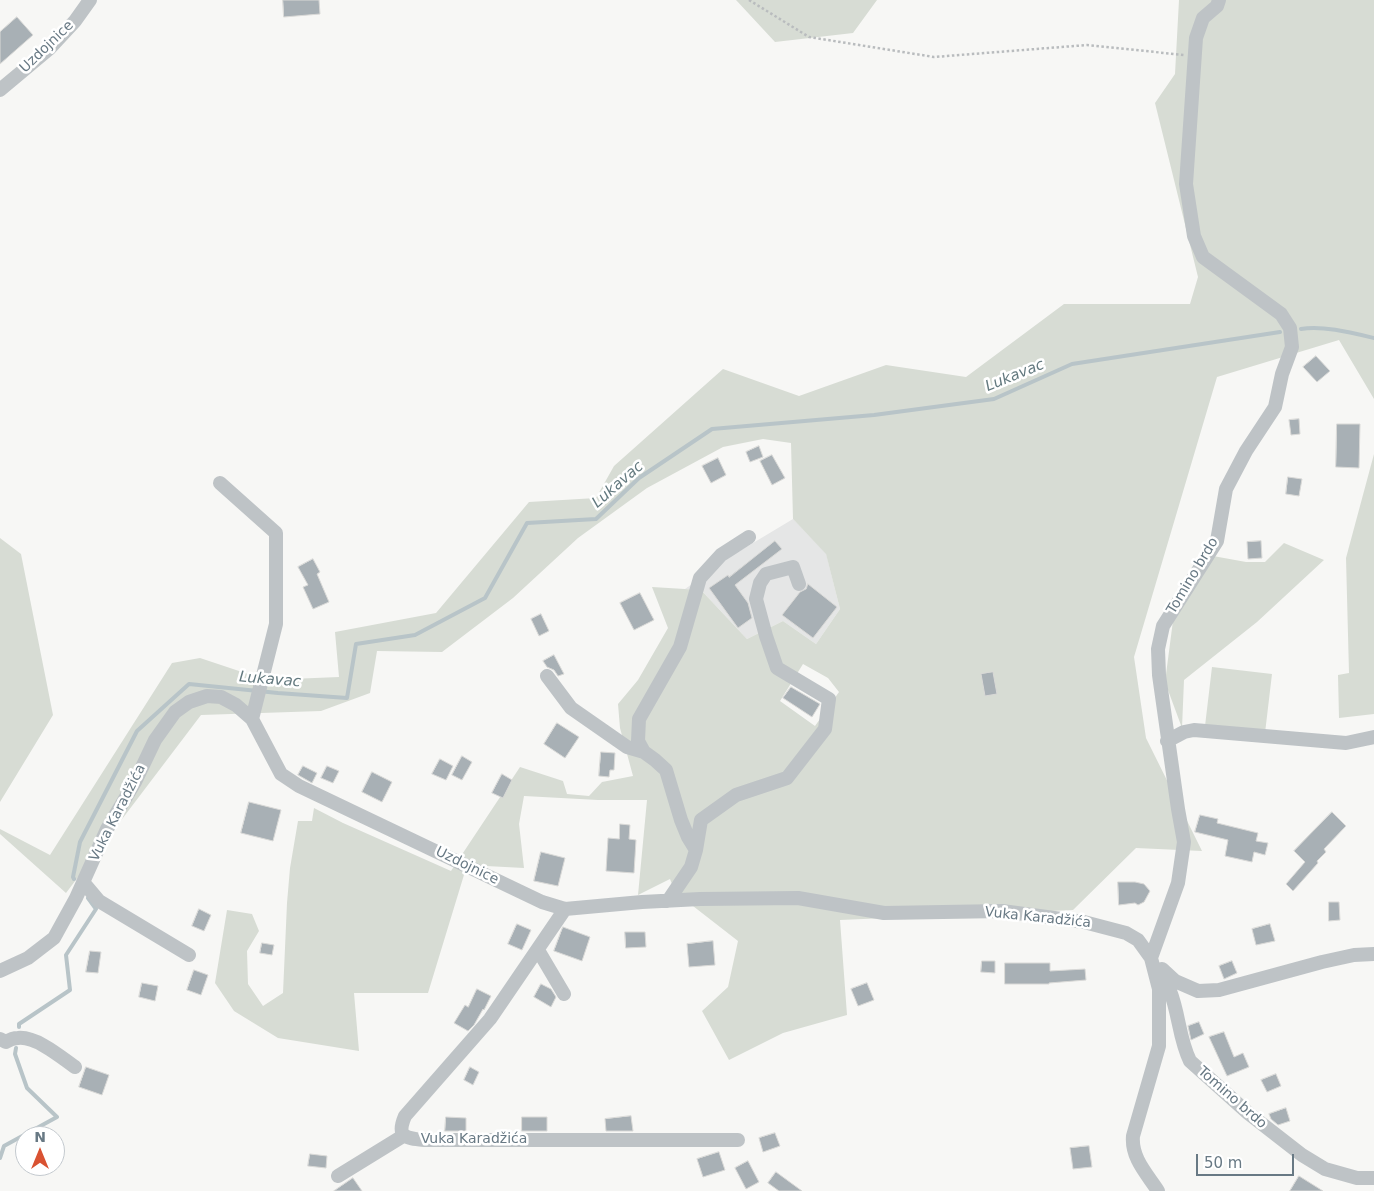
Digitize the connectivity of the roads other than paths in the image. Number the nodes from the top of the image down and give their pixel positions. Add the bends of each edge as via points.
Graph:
1 (90, 0) edge
2 (1219, 0) edge
3 (0, 90) edge
4 (220, 482) dead end
5 (749, 537) dead end
6 (799, 584) dead end
7 (547, 676) dead end
8 (252, 719) junction
9 (1374, 737) edge
10 (1168, 741) junction
11 (644, 752) junction
12 (696, 850) junction
13 (84, 882) junction
14 (668, 901) junction
15 (565, 909) junction
16 (538, 950) junction
17 (1374, 954) edge
18 (189, 956) dead end
19 (1151, 958) junction
20 (0, 972) edge
21 (564, 994) dead end
22 (0, 1039) edge
23 (75, 1067) dead end
24 (404, 1136) junction
25 (738, 1140) dead end
26 (338, 1176) dead end
27 (1374, 1178) edge
28 (1158, 1191) edge

1 - 3 street, Uzdojnice via 49,49
2 - 10 street, Tomino brdo via 1203,18 1196,38 1186,184 1194,236 1203,257 1281,314 1290,328 1292,347 1275,407 1226,489 1217,541 1163,626 1158,650 1159,675
4 - 8 street via 276,533 276,624
5 - 11 street via 721,555 700,578 680,647 639,719 638,741
6 - 12 street via 793,567 766,574 756,599 777,668 829,699 825,729 787,778 736,795 701,820
7 - 11 street via 570,708 627,747
8 - 13 street, Vuka Karadžića via 236,704 221,697 206,696 175,712 155,740
8 - 15 street, Uzdojnice via 281,774 300,786 542,902
9 - 10 street via 1346,743 1194,730
10 - 19 street, Tomino brdo via 1184,842 1178,883
11 - 12 street via 666,770 681,820
12 - 14 street via 691,867
13 - 18 street via 99,901
13 - 20 street, Vuka Karadžića via 54,938 28,958
14 - 15 street, Uzdojnice
14 - 19 street, Vuka Karadžića via 798,898 884,913 1002,911 1084,922 1126,933 1138,940
15 - 16 street, Vuka Karadžića
16 - 21 street
16 - 24 street, Vuka Karadžića via 490,1019 405,1116 401,1125
17 - 19 street via 1322,962 1220,990 1198,991 1175,981
19 - 27 street, Tomino brdo via 1170,989 1184,1050 1190,1061 1248,1113 1302,1155 1326,1169 1358,1178
19 - 28 street, Vuka Karadžića via 1158,989 1159,1046 1132,1145 1138,1162
22 - 23 street via 6,1042 19,1037 34,1041
24 - 25 street, Vuka Karadžića via 424,1140
24 - 26 street

